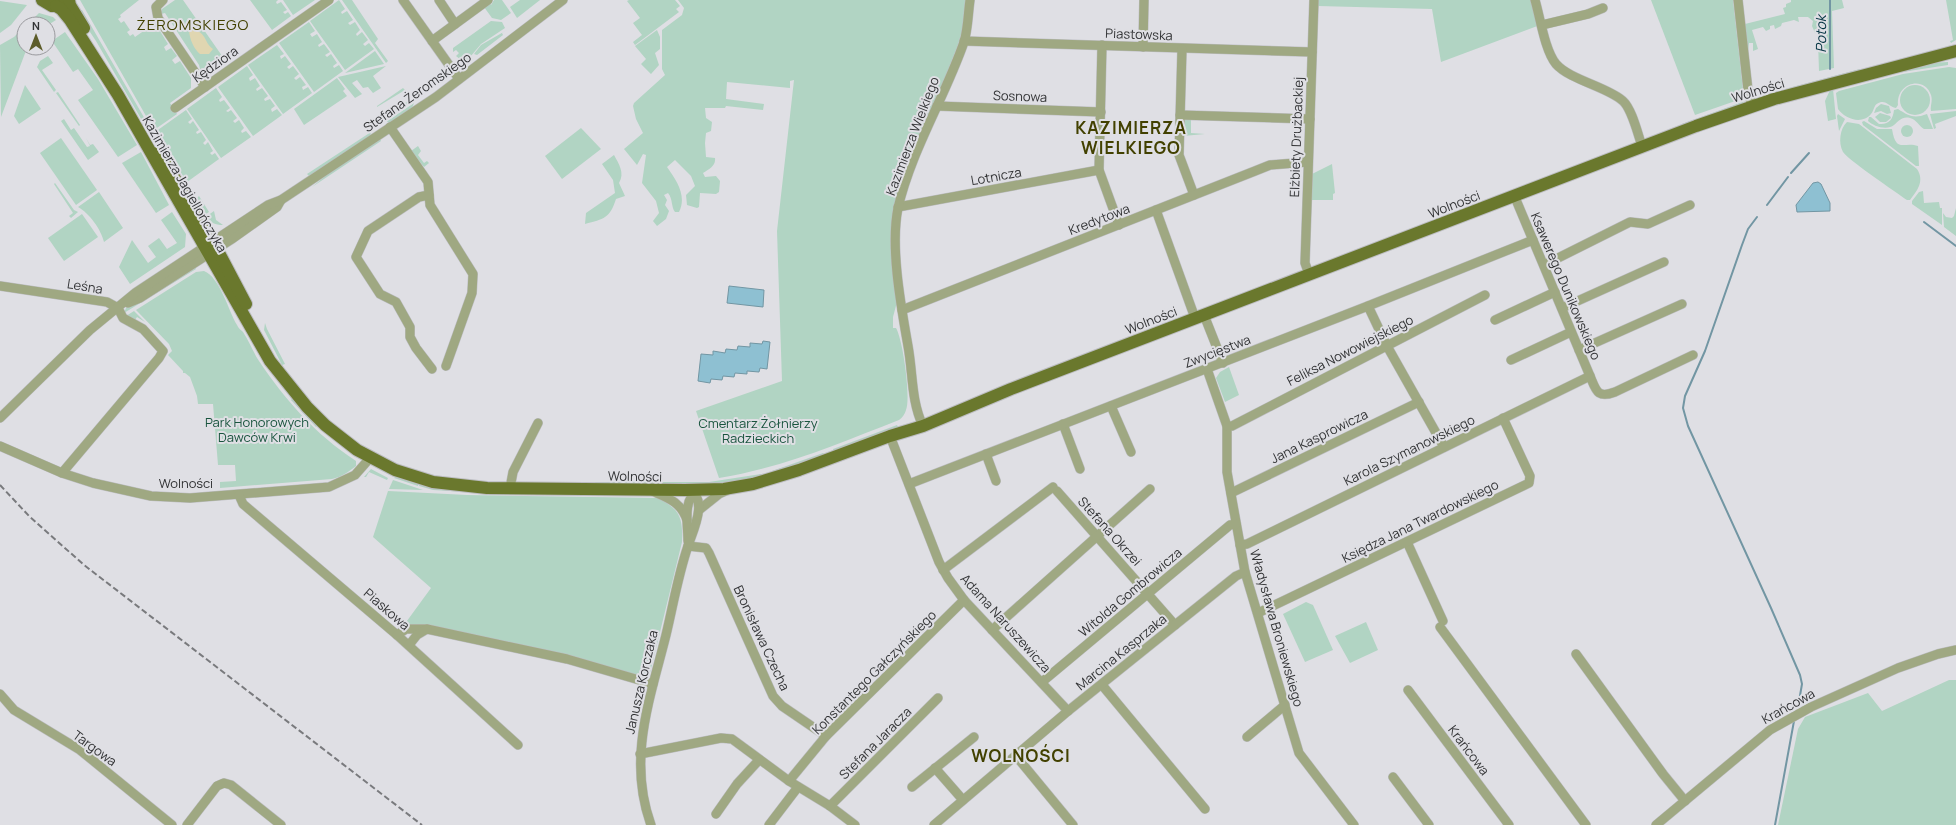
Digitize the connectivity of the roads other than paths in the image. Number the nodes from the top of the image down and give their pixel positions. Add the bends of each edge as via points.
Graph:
1 (42, 0) edge
2 (68, 0) edge
3 (163, 0) edge
4 (329, 0) edge
5 (403, 0) edge
6 (439, 0) edge
7 (488, 0) edge
8 (563, 0) edge
9 (970, 0) edge
10 (1144, 0) edge
11 (1314, 0) edge
12 (1535, 0) edge
13 (1738, 0) edge
14 (56, 6) junction
15 (1602, 8) dead end
16 (455, 24) junction
17 (1542, 25) junction
18 (432, 41) junction
19 (964, 41) junction
20 (1102, 46) junction
21 (1143, 47) junction
22 (1182, 49) junction
23 (1956, 51) edge
24 (1312, 52) junction
25 (1956, 58) edge
26 (1912, 63) junction
27 (459, 79) junction
28 (205, 87) junction
29 (937, 106) junction
30 (1752, 106) junction
31 (175, 108) dead end
32 (1101, 112) junction
33 (1180, 115) junction
34 (1310, 119) junction
35 (390, 127) junction
36 (1642, 146) junction
37 (1308, 162) junction
38 (1099, 170) junction
39 (429, 195) junction
40 (1194, 195) junction
41 (1514, 195) junction
42 (1690, 205) dead end
43 (898, 207) junction
44 (1156, 210) junction
45 (1119, 225) junction
46 (1533, 240) junction
47 (211, 247) junction
48 (1664, 262) dead end
49 (1544, 264) junction
50 (1310, 274) junction
51 (0, 286) edge
52 (1555, 292) junction
53 (1485, 295) dead end
54 (1682, 304) dead end
55 (1368, 306) junction
56 (118, 308) junction
57 (1562, 308) junction
58 (902, 310) junction
59 (1200, 316) junction
60 (1495, 320) dead end
61 (1572, 332) junction
62 (1387, 346) junction
63 (1580, 350) junction
64 (1693, 355) dead end
65 (1511, 360) dead end
66 (1223, 363) junction
67 (446, 366) dead end
68 (432, 369) dead end
69 (1207, 369) junction
70 (1590, 376) junction
71 (1419, 402) junction
72 (1111, 406) junction
73 (0, 418) edge
74 (1502, 418) junction
75 (538, 423) dead end
76 (922, 423) junction
77 (1063, 424) junction
78 (1227, 426) junction
79 (890, 436) junction
80 (0, 446) edge
81 (1444, 447) junction
82 (1131, 452) dead end
83 (986, 454) junction
84 (372, 459) junction
85 (1080, 469) dead end
86 (62, 473) junction
87 (996, 481) dead end
88 (909, 484) junction
89 (736, 487) junction
90 (510, 488) junction
91 (1150, 489) dead end
92 (649, 490) junction
93 (689, 492) junction
94 (1231, 493) junction
95 (239, 495) junction
96 (699, 510) junction
97 (688, 522) junction
98 (1236, 524) junction
99 (1097, 536) junction
100 (1407, 542) junction
101 (1240, 545) junction
102 (688, 546) junction
103 (943, 570) junction
104 (1245, 572) junction
105 (1149, 594) junction
106 (964, 600) junction
107 (1258, 613) junction
108 (1174, 625) junction
109 (427, 629) junction
110 (992, 630) junction
111 (397, 635) junction
112 (409, 645) junction
113 (1956, 650) edge
114 (1576, 654) dead end
115 (1042, 682) junction
116 (653, 684) junction
117 (1102, 685) junction
118 (1408, 690) dead end
119 (0, 694) edge
120 (938, 698) dead end
121 (1285, 705) junction
122 (1068, 711) junction
123 (826, 736) junction
124 (974, 737) dead end
125 (1247, 737) dead end
126 (518, 745) dead end
127 (640, 754) junction
128 (1016, 756) junction
129 (760, 760) junction
130 (935, 768) junction
131 (1393, 777) dead end
132 (789, 781) junction
133 (798, 786) junction
134 (912, 788) dead end
135 (963, 800) junction
136 (1685, 801) junction
137 (830, 806) junction
138 (1205, 809) dead end
139 (716, 814) dead end
140 (172, 825) edge
141 (187, 825) edge
142 (281, 825) edge
143 (651, 825) edge
144 (769, 825) edge
145 (855, 825) edge
146 (934, 825) edge
147 (1073, 825) edge
148 (1354, 825) edge
149 (1429, 825) edge
150 (1509, 825) edge
151 (1586, 825) edge
152 (1656, 825) edge

1 - 14 main road
2 - 14 main road
2 - 47 main road, Kazimierza Jagiellończyka
3 - 28 street via 156,7 158,18
4 - 28 street, Kędziora
5 - 18 street
6 - 16 street
7 - 16 street
8 - 27 street, Stefana Żeromskiego
9 - 19 street, Kazimierza Wielkiego
10 - 21 street
11 - 24 street, Elżbiety Drużbackiej
12 - 17 street
13 - 30 street
14 - 47 main road, Kazimierza Jagiellończyka via 70,20 118,95 167,184
15 - 17 street
16 - 18 street
17 - 36 street via 1557,65 1623,101
18 - 27 street
19 - 20 street, Piastowska
19 - 29 street, Kazimierza Wielkiego
20 - 21 street, Piastowska
20 - 32 street
21 - 22 street, Piastowska
22 - 24 street, Piastowska
22 - 33 street
23 - 26 main road, Wolności
24 - 34 street, Elżbiety Drużbackiej
25 - 26 main road, Wolności
26 - 30 main road, Wolności
27 - 35 street, Stefana Żeromskiego
28 - 31 street, Kędziora
29 - 32 street, Sosnowa
29 - 43 street, Kazimierza Wielkiego
30 - 36 main road, Wolności
32 - 38 street
33 - 34 street
33 - 40 street via 1179,155
34 - 37 street, Elżbiety Drużbackiej
35 - 39 street via 428,182
35 - 47 street, Stefana Żeromskiego via 281,200 277,207
36 - 41 main road, Wolności
37 - 40 street, Kredytowa via 1270,165
37 - 50 street, Elżbiety Drużbackiej via 1305,263
38 - 43 street, Lotnicza
38 - 45 street
39 - 67 street via 430,205 466,261 474,281 463,321
39 - 68 street via 419,197 368,231 356,257 380,294 396,302 410,326 410,337
40 - 44 street, Kredytowa
41 - 46 street, Ksawerego Dunikowskiego
41 - 50 main road, Wolności
42 - 49 street via 1648,224 1630,222
43 - 58 street, Kazimierza Wielkiego via 896,237
44 - 45 street, Kredytowa
44 - 59 street
45 - 58 street, Kredytowa
46 - 49 street, Ksawerego Dunikowskiego
46 - 55 street, Zwycięstwa
47 - 56 street, Stefana Żeromskiego via 140,298
47 - 84 main road, Kazimierza Jagiellończyka via 285,380 324,425
48 - 57 street
49 - 52 street, Ksawerego Dunikowskiego
50 - 59 main road, Wolności
51 - 56 street, Leśna via 107,302
52 - 57 street, Ksawerego Dunikowskiego
52 - 60 street
53 - 62 street, Feliksa Nowowiejskiego
54 - 63 street
55 - 62 street
55 - 66 street, Zwycięstwa
56 - 73 street, Stefana Żeromskiego via 90,330
56 - 86 street, Leśna via 124,318 143,329 162,351 159,358
57 - 61 street, Ksawerego Dunikowskiego
58 - 76 street, Kazimierza Wielkiego via 915,403
59 - 66 street
59 - 76 main road, Wolności via 1011,389 972,400
61 - 63 street, Ksawerego Dunikowskiego
61 - 65 street
62 - 71 street
62 - 78 street, Feliksa Nowowiejskiego via 1232,426
63 - 70 street, Ksawerego Dunikowskiego
64 - 70 street, Ksawerego Dunikowskiego via 1606,395 1601,395
66 - 69 street, Zwycięstwa
69 - 72 street, Zwycięstwa
69 - 78 street, Władysława Broniewskiego
70 - 74 street, Karola Szymanowskiego
71 - 81 street
71 - 94 street, Jana Kasprowicza
72 - 77 street, Zwycięstwa
72 - 82 street
74 - 81 street, Karola Szymanowskiego
74 - 100 street, Księdza Jana Twardowskiego via 1530,476 1529,483
75 - 90 street via 513,472
76 - 79 main road, Wolności
77 - 83 street, Zwycięstwa
77 - 85 street
78 - 94 street, Władysława Broniewskiego via 1227,472
79 - 88 street, Adama Naruszewicza
79 - 89 main road, Wolności via 769,480
80 - 86 street, Wolności
81 - 101 street, Karola Szymanowskiego via 1247,544
83 - 87 street
83 - 88 street, Zwycięstwa
84 - 90 main road, Wolności via 395,470 433,482
84 - 95 street, Wolności via 355,475 330,487
86 - 95 street, Wolności via 151,496 190,498
88 - 103 street, Adama Naruszewicza
89 - 93 main road, Wolności
89 - 96 street via 719,494
90 - 92 main road, Wolności
91 - 99 street
92 - 93 main road, Wolności
92 - 97 street via 672,499 684,512
93 - 96 street via 698,499
93 - 97 street, Janusza Korczaka
94 - 98 street, Władysława Broniewskiego
95 - 111 street, Piaskowa via 243,504
96 - 102 street, Janusza Korczaka
97 - 102 street, Janusza Korczaka
98 - 101 street, Władysława Broniewskiego
98 - 105 street, Witolda Gombrowicza via 1230,525
99 - 103 street, Stefana Okrzei via 1055,489
99 - 105 street, Stefana Okrzei
99 - 110 street
100 - 107 street, Księdza Jana Twardowskiego
100 - 151 street via 1442,624
101 - 104 street, Władysława Broniewskiego
102 - 116 street, Janusza Korczaka
102 - 123 street, Bronisława Czecha via 706,548 709,553 773,696 782,706
103 - 106 street, Adama Naruszewicza
104 - 107 street, Władysława Broniewskiego
104 - 108 street, Marcina Kasprzaka via 1236,576
105 - 108 street, Stefana Okrzei
105 - 115 street, Witolda Gombrowicza
106 - 110 street, Adama Naruszewicza
106 - 123 street, Konstantego Gałczyńskiego
107 - 121 street, Władysława Broniewskiego
108 - 117 street, Marcina Kasprzaka
109 - 111 street, Piaskowa via 406,629
109 - 112 street via 417,635
109 - 116 street, Piaskowa via 567,659
110 - 115 street, Adama Naruszewicza
111 - 112 street, Piaskowa
112 - 126 street, Piaskowa
113 - 136 street, Krańcowa via 1898,668 1811,707 1770,730
114 - 136 street
115 - 122 street, Adama Naruszewicza
116 - 127 street, Janusza Korczaka
117 - 122 street, Marcina Kasprzaka
117 - 138 street
118 - 150 street, Krańcowa
119 - 140 street, Targowa via 14,710 80,750
120 - 137 street, Stefana Jaracza
121 - 125 street
121 - 148 street, Władysława Broniewskiego via 1298,753
122 - 128 street, Marcina Kasprzaka
123 - 132 street, Konstantego Gałczyńskiego
124 - 130 street
127 - 129 street via 721,738 732,739
127 - 143 street, Janusza Korczaka via 642,795
128 - 135 street, Marcina Kasprzaka
128 - 147 street
129 - 132 street
129 - 139 street via 737,784
130 - 134 street
130 - 135 street
131 - 149 street
132 - 133 street
133 - 137 street
133 - 144 street
135 - 146 street, Marcina Kasprzaka
136 - 152 street, Krańcowa
137 - 145 street
141 - 142 street via 217,786 224,784 231,785

